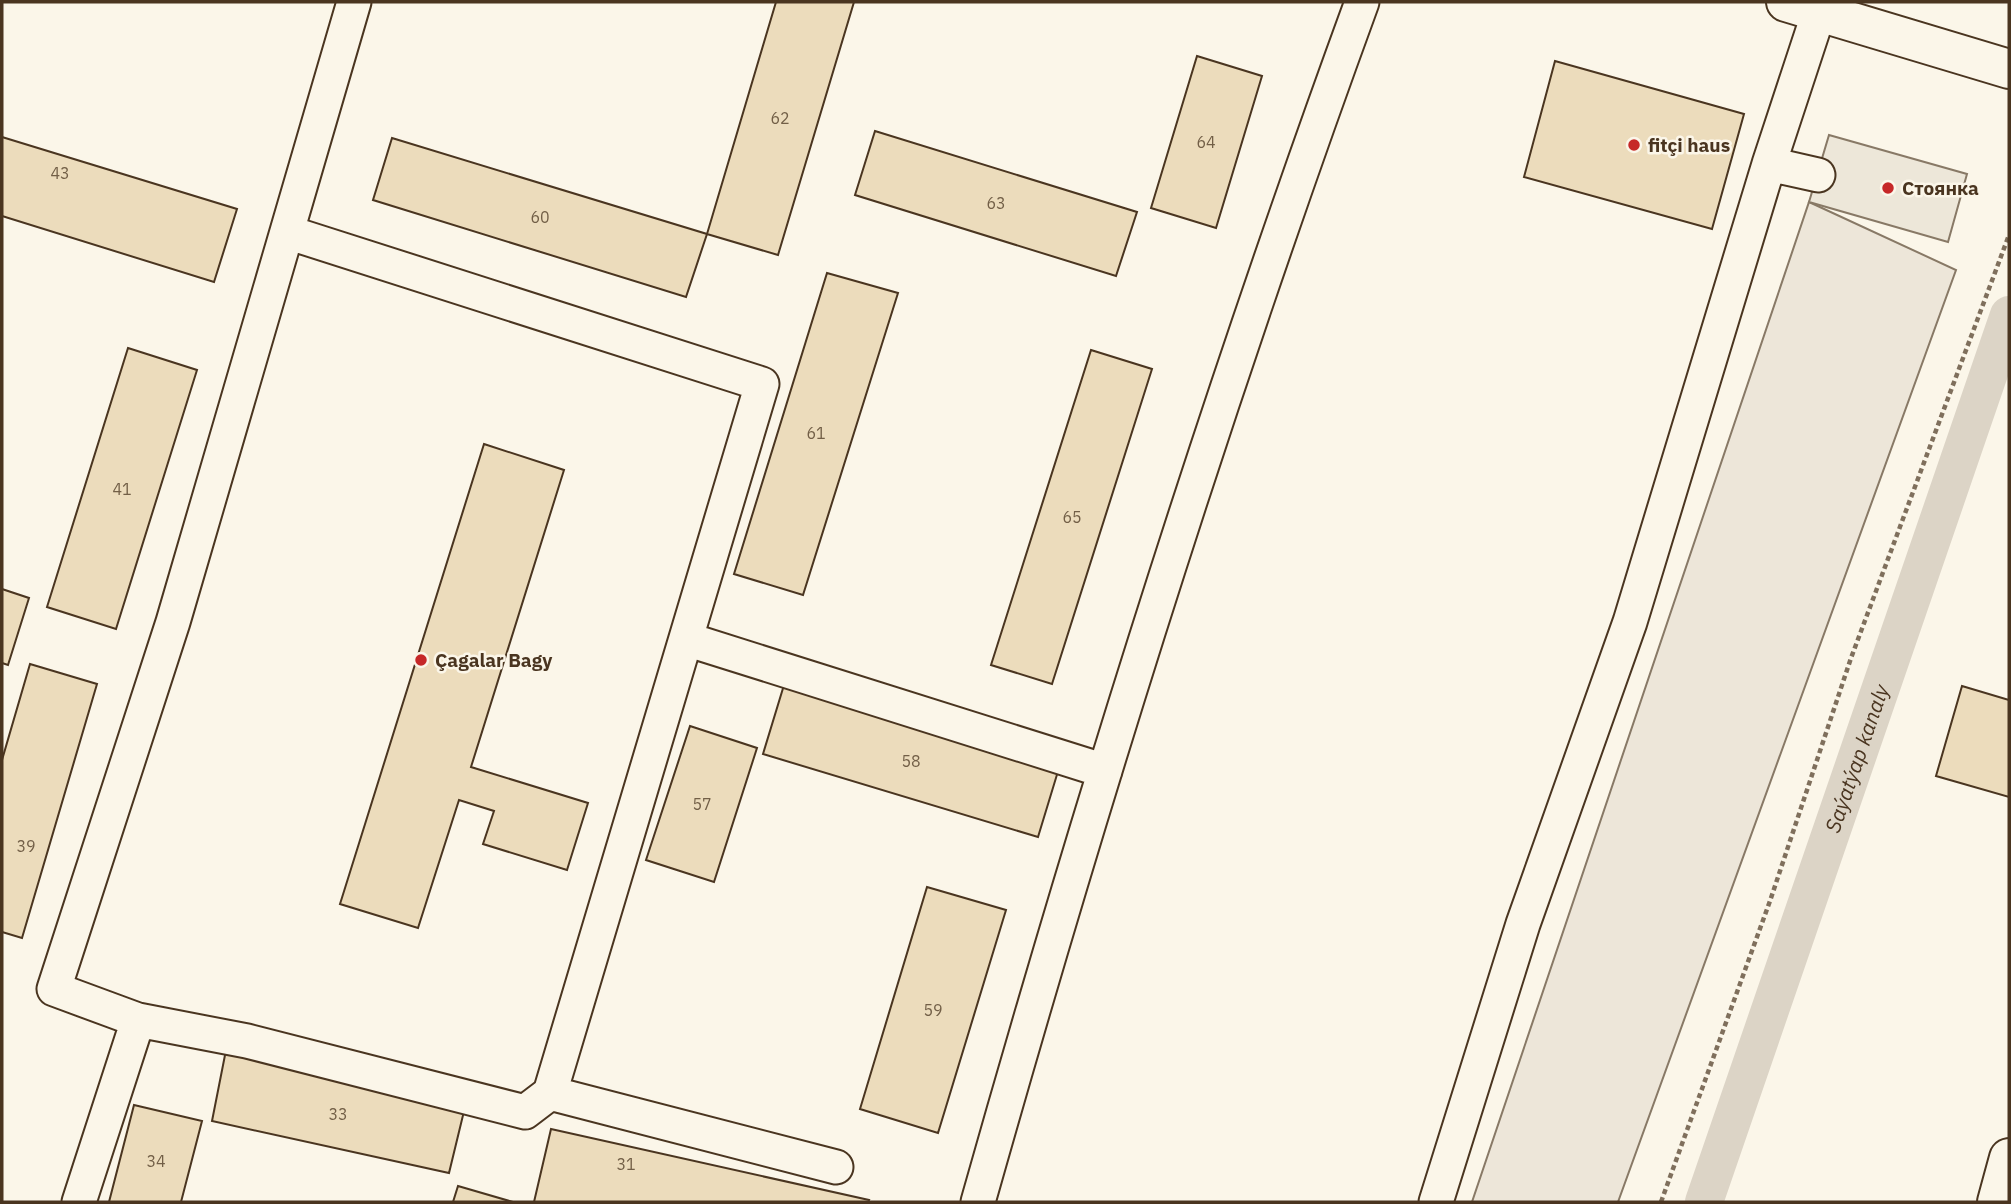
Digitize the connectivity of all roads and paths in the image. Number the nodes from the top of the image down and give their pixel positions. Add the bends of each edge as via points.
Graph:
1 (354, 2) edge
2 (1362, 2) edge
3 (1802, 7) edge
4 (2009, 69) edge
5 (1769, 164) junction
6 (1818, 174) dead end
7 (287, 232) junction
8 (2009, 235) edge
9 (686, 639) junction
10 (1105, 771) junction
11 (138, 1020) junction
12 (550, 1093) junction
13 (2009, 1158) edge
14 (836, 1167) dead end
15 (79, 1202) edge
16 (978, 1202) edge
17 (1436, 1202) edge
18 (1661, 1202) edge
19 (1997, 1202) edge

1 - 7 street
2 - 10 street via 1285,214
3 - 4 street
3 - 5 street
5 - 6 street
5 - 17 street via 1630,622 1522,924
7 - 9 street via 762,384
7 - 11 street via 173,622 54,989
8 - 18 path via 1851,658 1770,901
9 - 10 street
9 - 12 street
10 - 16 street
11 - 12 street via 247,1041 526,1112
11 - 15 street
12 - 14 street
13 - 19 street

